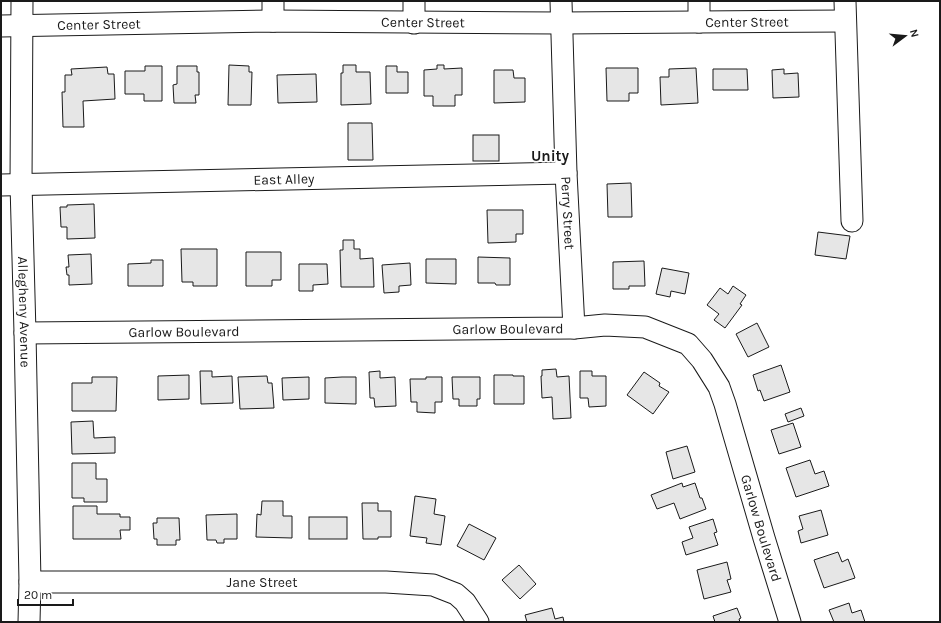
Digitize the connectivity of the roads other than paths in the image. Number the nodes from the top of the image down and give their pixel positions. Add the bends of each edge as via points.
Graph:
1 (22, 1) edge
2 (273, 1) edge
3 (414, 1) edge
4 (561, 1) edge
5 (700, 1) edge
6 (845, 11) edge
7 (273, 22) junction
8 (414, 22) junction
9 (699, 22) junction
10 (561, 23) junction
11 (11, 26) edge
12 (566, 173) junction
13 (11, 184) edge
14 (852, 221) dead end
15 (574, 328) junction
16 (25, 333) junction
17 (30, 582) junction
18 (30, 622) edge
19 (478, 622) edge
20 (790, 622) edge

1 - 11 street, Allegheny Avenue
2 - 7 street
3 - 8 street
4 - 10 street, Perry Street
5 - 9 street
6 - 9 street, Center Street
6 - 14 street
7 - 8 street, Center Street
7 - 11 street, Center Street
8 - 10 street, Center Street
9 - 10 street, Center Street
10 - 12 street, Perry Street
11 - 13 street, Allegheny Avenue
12 - 13 street, East Alley
12 - 15 street, Perry Street
13 - 16 street, Allegheny Avenue
15 - 16 street, Garlow Boulevard
15 - 20 street, Garlow Boulevard via 645,326 688,344 702,360 719,387 725,404
16 - 17 street, Allegheny Avenue
17 - 18 street, Allegheny Avenue
17 - 19 street, Jane Street via 386,582 433,585 456,594 465,602

